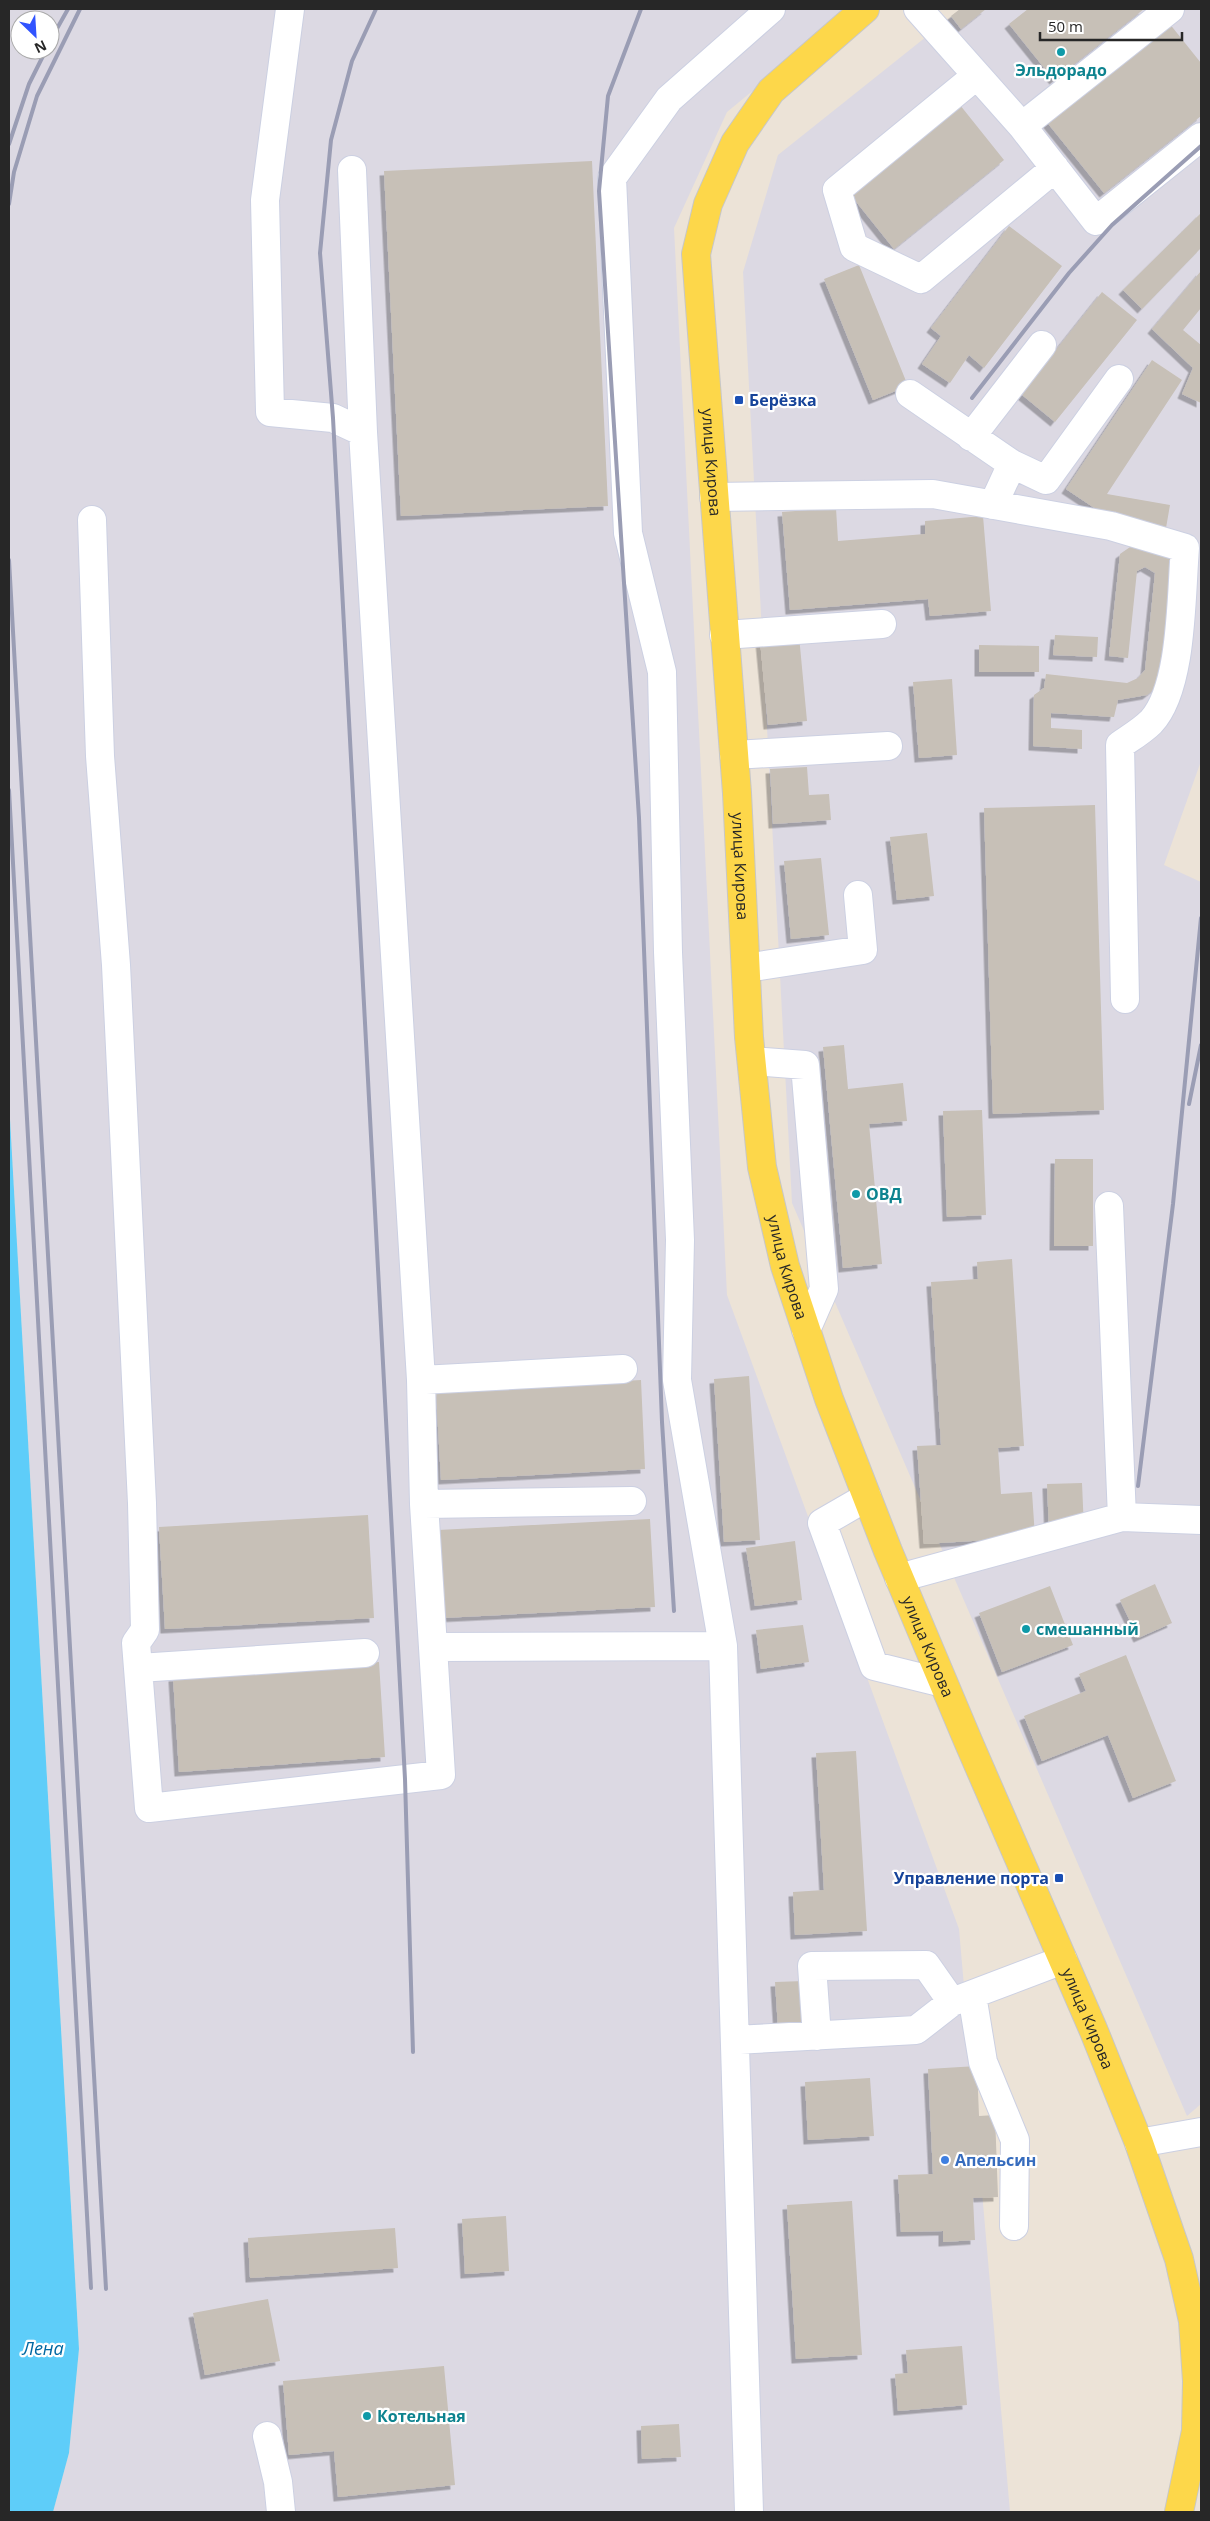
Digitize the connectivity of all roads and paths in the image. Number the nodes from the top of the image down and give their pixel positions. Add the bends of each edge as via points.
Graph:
1 (290, 9) edge
2 (771, 9) edge
3 (865, 9) edge
4 (918, 9) edge
5 (1170, 9) edge
6 (976, 76) junction
7 (1022, 126) junction
8 (1201, 137) edge
9 (1054, 168) junction
10 (352, 170) dead end
11 (1042, 344) dead end
12 (1119, 379) dead end
13 (910, 394) dead end
14 (364, 432) junction
15 (971, 437) junction
16 (1012, 464) junction
17 (714, 497) junction
18 (993, 505) junction
19 (92, 520) dead end
20 (1193, 549) edge
21 (882, 624) dead end
22 (724, 635) junction
23 (888, 746) dead end
24 (734, 755) junction
25 (858, 895) dead end
26 (746, 968) junction
27 (1125, 998) dead end
28 (752, 1061) junction
29 (1109, 1206) dead end
30 (806, 1330) junction
31 (623, 1369) dead end
32 (421, 1380) junction
33 (867, 1497) junction
34 (632, 1501) dead end
35 (424, 1504) junction
36 (1122, 1517) junction
37 (1201, 1520) edge
38 (900, 1578) junction
39 (723, 1646) junction
40 (434, 1647) junction
41 (365, 1653) dead end
42 (138, 1668) junction
43 (943, 1683) junction
44 (1063, 1960) junction
45 (962, 1998) junction
46 (816, 2036) junction
47 (735, 2040) junction
48 (1201, 2132) edge
49 (1138, 2144) junction
50 (1014, 2226) dead end
51 (1199, 2402) edge
52 (267, 2436) dead end
53 (281, 2512) edge
54 (750, 2512) edge
55 (1179, 2512) edge

1 - 14 lane via 265,200 270,412 333,418
2 - 39 lane via 669,99 612,178 628,533 662,672 668,952 680,1240 678,1380
3 - 17 main road, улица Кирова via 771,91 735,143 708,204 696,254
4 - 6 lane
5 - 7 lane
6 - 7 lane
6 - 9 lane via 837,190 854,247 921,279
7 - 9 lane
8 - 9 lane via 1096,221
10 - 14 lane
11 - 15 lane
12 - 16 lane via 1046,480
13 - 15 lane
14 - 32 lane
15 - 16 lane
16 - 18 lane
17 - 18 lane via 933,494
17 - 22 main road, улица Кирова
18 - 20 lane via 1111,526
19 - 42 lane via 100,756 116,965 142,1503 145,1630 136,1643
20 - 27 lane via 1175,670 1164,701 1151,721 1120,745
21 - 22 lane
22 - 24 main road, улица Кирова
23 - 24 lane
24 - 26 main road, улица Кирова
25 - 26 lane via 863,950
26 - 28 main road, улица Кирова
28 - 30 main road, улица Кирова via 762,1167 785,1266
28 - 30 lane via 805,1065 824,1289
29 - 36 lane
30 - 33 main road, улица Кирова via 828,1398
31 - 32 lane
32 - 35 lane
33 - 38 main road, улица Кирова
33 - 43 lane via 822,1523 874,1666
34 - 35 lane
35 - 40 lane
36 - 37 lane
36 - 38 lane
38 - 43 main road, улица Кирова
39 - 40 lane
39 - 47 lane
40 - 42 lane via 441,1775 149,1808
41 - 42 lane
43 - 44 main road, улица Кирова
44 - 45 lane
44 - 49 main road, улица Кирова
45 - 46 lane via 916,2030
45 - 46 lane via 926,1965 812,1966
45 - 50 lane via 983,2062 1015,2140
46 - 47 lane
47 - 54 lane
48 - 49 lane
49 - 51 main road, улица Кирова via 1179,2259 1193,2321
51 - 55 main road, улица Кирова
52 - 53 lane

